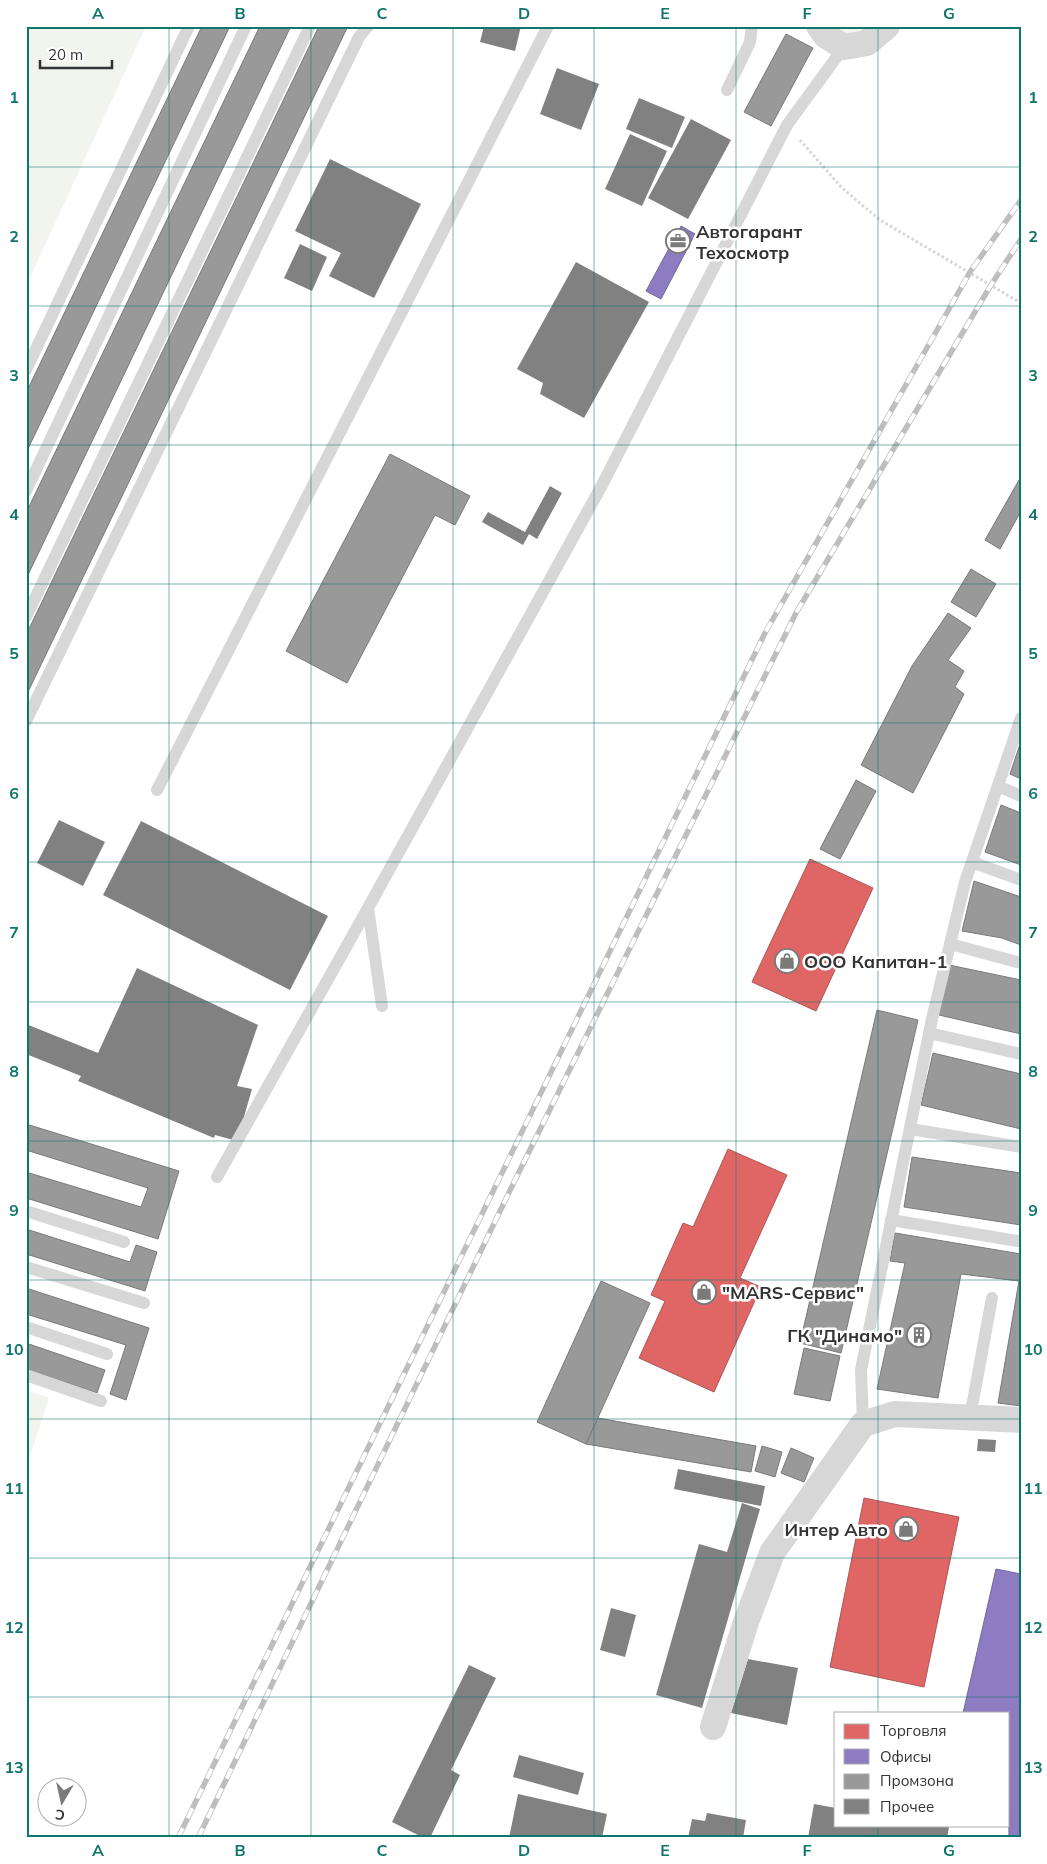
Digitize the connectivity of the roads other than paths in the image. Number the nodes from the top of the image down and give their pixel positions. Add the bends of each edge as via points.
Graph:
1 (189, 26) edge
2 (246, 26) edge
3 (310, 26) edge
4 (368, 26) edge
5 (548, 26) edge
6 (752, 26) edge
7 (819, 26) edge
8 (887, 26) edge
9 (844, 47) junction
10 (727, 90) dead end
11 (26, 370) edge
12 (26, 491) edge
13 (26, 617) edge
14 (1021, 718) edge
15 (26, 722) edge
16 (998, 786) junction
17 (156, 790) dead end
18 (1021, 796) edge
19 (972, 862) junction
20 (1021, 880) edge
21 (368, 908) junction
22 (950, 944) junction
23 (1021, 962) edge
24 (382, 1006) dead end
25 (929, 1033) junction
26 (1021, 1054) edge
27 (910, 1129) junction
28 (1021, 1147) edge
29 (217, 1177) dead end
30 (26, 1211) edge
31 (891, 1220) junction
32 (1018, 1240) dead end
33 (124, 1242) dead end
34 (26, 1267) edge
35 (992, 1298) dead end
36 (144, 1303) dead end
37 (26, 1327) edge
38 (107, 1354) dead end
39 (26, 1375) edge
40 (101, 1401) dead end
41 (970, 1417) junction
42 (1021, 1420) edge
43 (863, 1424) junction
44 (713, 1727) dead end

1 - 11 lane
2 - 12 lane
3 - 13 lane
4 - 15 lane via 354,45
5 - 17 lane
6 - 10 lane via 750,42
7 - 9 street via 826,36
8 - 9 street via 867,43
9 - 21 lane via 787,125 601,487
14 - 16 lane
16 - 18 lane
16 - 19 lane
19 - 20 lane
19 - 22 lane
21 - 24 lane
21 - 29 lane
22 - 23 lane
22 - 25 lane
25 - 26 lane
25 - 27 lane
27 - 28 lane
27 - 31 lane
30 - 33 lane
31 - 32 lane
31 - 43 lane via 861,1370
34 - 36 lane
35 - 41 lane
37 - 38 lane
39 - 40 lane
41 - 42 street
41 - 43 street via 894,1414
43 - 44 street via 772,1553

